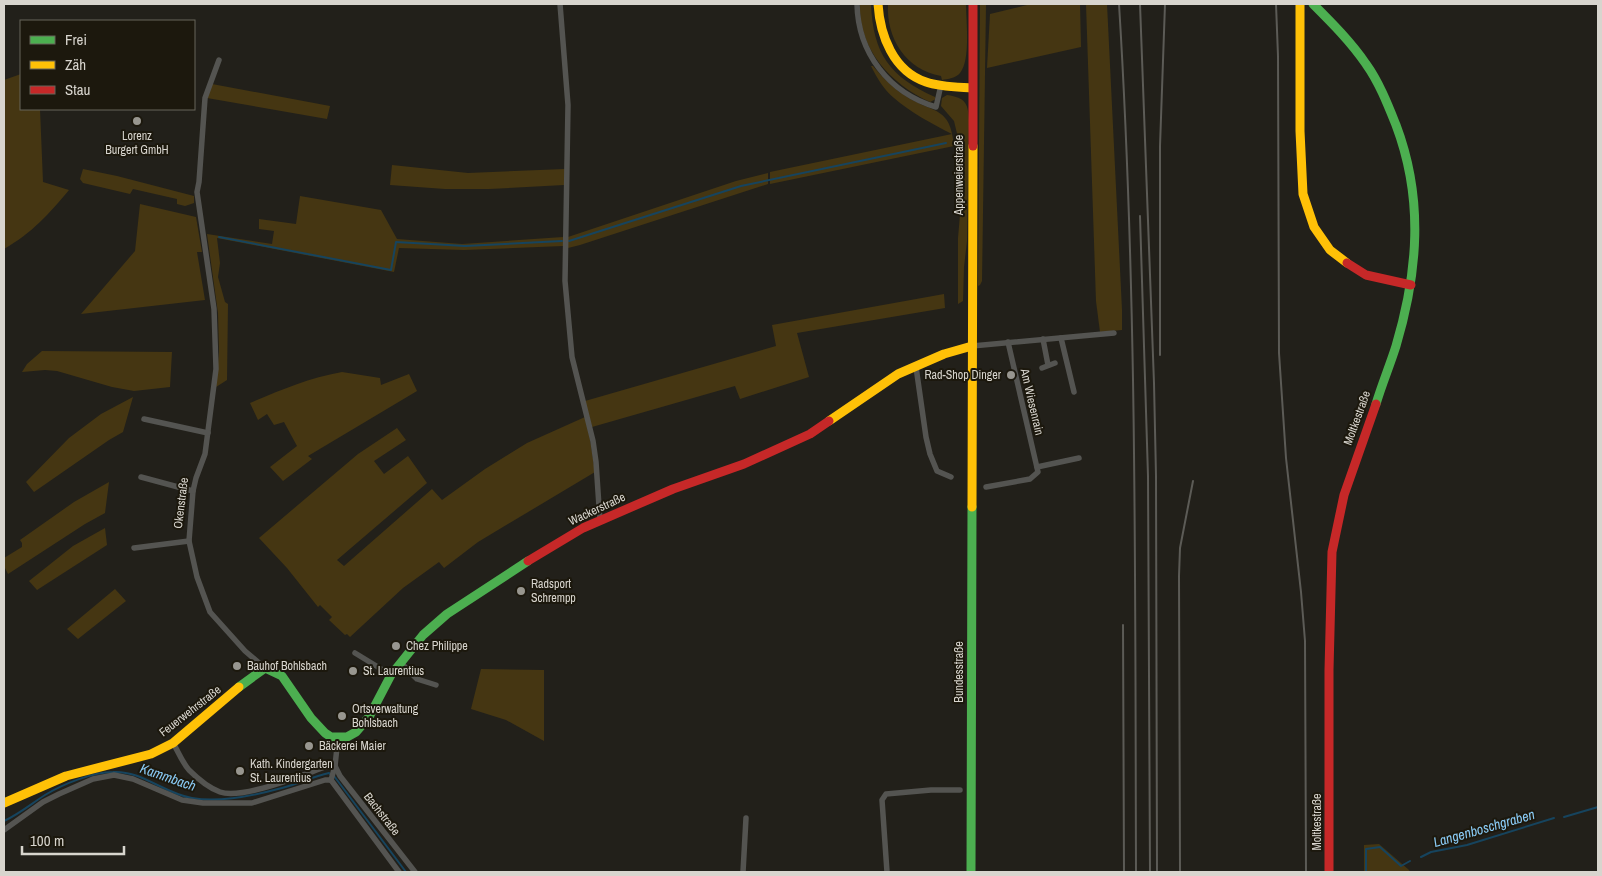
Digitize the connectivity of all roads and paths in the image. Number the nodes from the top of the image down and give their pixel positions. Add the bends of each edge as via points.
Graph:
1 (560, 4) edge
2 (857, 4) edge
3 (878, 4) edge
4 (973, 4) edge
5 (1300, 4) edge
6 (1313, 4) edge
7 (219, 60) dead end
8 (941, 85) junction
9 (972, 88) junction
10 (1411, 285) junction
11 (1114, 333) dead end
12 (1061, 338) junction
13 (1043, 339) junction
14 (1008, 342) junction
15 (972, 346) junction
16 (1055, 363) dead end
17 (916, 367) junction
18 (1074, 392) dead end
19 (144, 419) dead end
20 (208, 433) junction
21 (1079, 458) dead end
22 (1036, 467) junction
23 (971, 471) joint
24 (141, 477) dead end
25 (951, 477) dead end
26 (986, 486) dead end
27 (193, 491) junction
28 (600, 521) junction
29 (189, 541) junction
30 (134, 548) dead end
31 (355, 653) dead end
32 (401, 663) junction
33 (265, 668) junction
34 (391, 675) junction
35 (436, 686) dead end
36 (338, 738) junction
37 (173, 743) junction
38 (335, 768) junction
39 (332, 780) junction
40 (960, 790) dead end
41 (4, 803) edge
42 (746, 818) dead end
43 (4, 830) edge
44 (399, 872) edge
45 (415, 872) edge
46 (744, 872) edge
47 (880, 872) edge
48 (887, 872) edge
49 (971, 872) edge
50 (1329, 872) edge

1 - 28 street via 568,105 566,291 572,357 595,455
2 - 8 street via 865,45 888,79 906,94 936,107
3 - 8 street via 882,32 898,63 912,76
4 - 9 street, Appenweierstraße
5 - 10 street via 1303,194 1314,227 1330,250 1353,268 1366,275
6 - 10 street, Moltkestraße via 1367,65 1388,104 1402,141 1411,177 1416,227
7 - 20 street, Okenstraße via 205,98 196,192 214,310 216,370
8 - 9 street
9 - 15 street, Appenweierstraße
10 - 50 street, Moltkestraße via 1396,346 1344,495 1332,552
11 - 12 street, Wackerstraße
12 - 13 street, Wackerstraße
12 - 18 street
13 - 14 street, Wackerstraße
13 - 16 street via 1045,366
14 - 15 street, Wackerstraße
14 - 22 street, Am Wiesenrain
15 - 17 street, Wackerstraße
15 - 23 street, Appenweierstraße
17 - 25 street via 930,454 937,471
17 - 28 street, Wackerstraße via 898,374 810,434
19 - 20 street
20 - 27 street, Okenstraße
21 - 22 street
22 - 26 street via 1038,472 1030,479
23 - 49 street, Bundesstraße
24 - 27 street
27 - 29 street, Okenstraße
28 - 32 street, Wackerstraße via 582,528 511,571 447,614 423,635
29 - 30 street
29 - 33 street, Okenstraße via 197,577 210,612
31 - 34 street
32 - 34 street, Wackerstraße
32 - 35 street via 417,678
33 - 36 street, Okenstraße via 282,676 311,718 325,733
33 - 37 street, Feuerwehrstraße
34 - 36 street, Wackerstraße via 369,717 356,732
36 - 38 street
37 - 38 street via 188,769 199,779 229,794 264,788 328,766
37 - 41 street, Feuerwehrstraße via 151,754 66,776
38 - 39 street
38 - 45 street, Bachstraße
39 - 43 street via 252,803 203,803 182,800 114,775 93,779 59,794
39 - 44 street
40 - 48 street via 886,794 883,797
42 - 46 street
47 - 48 street

